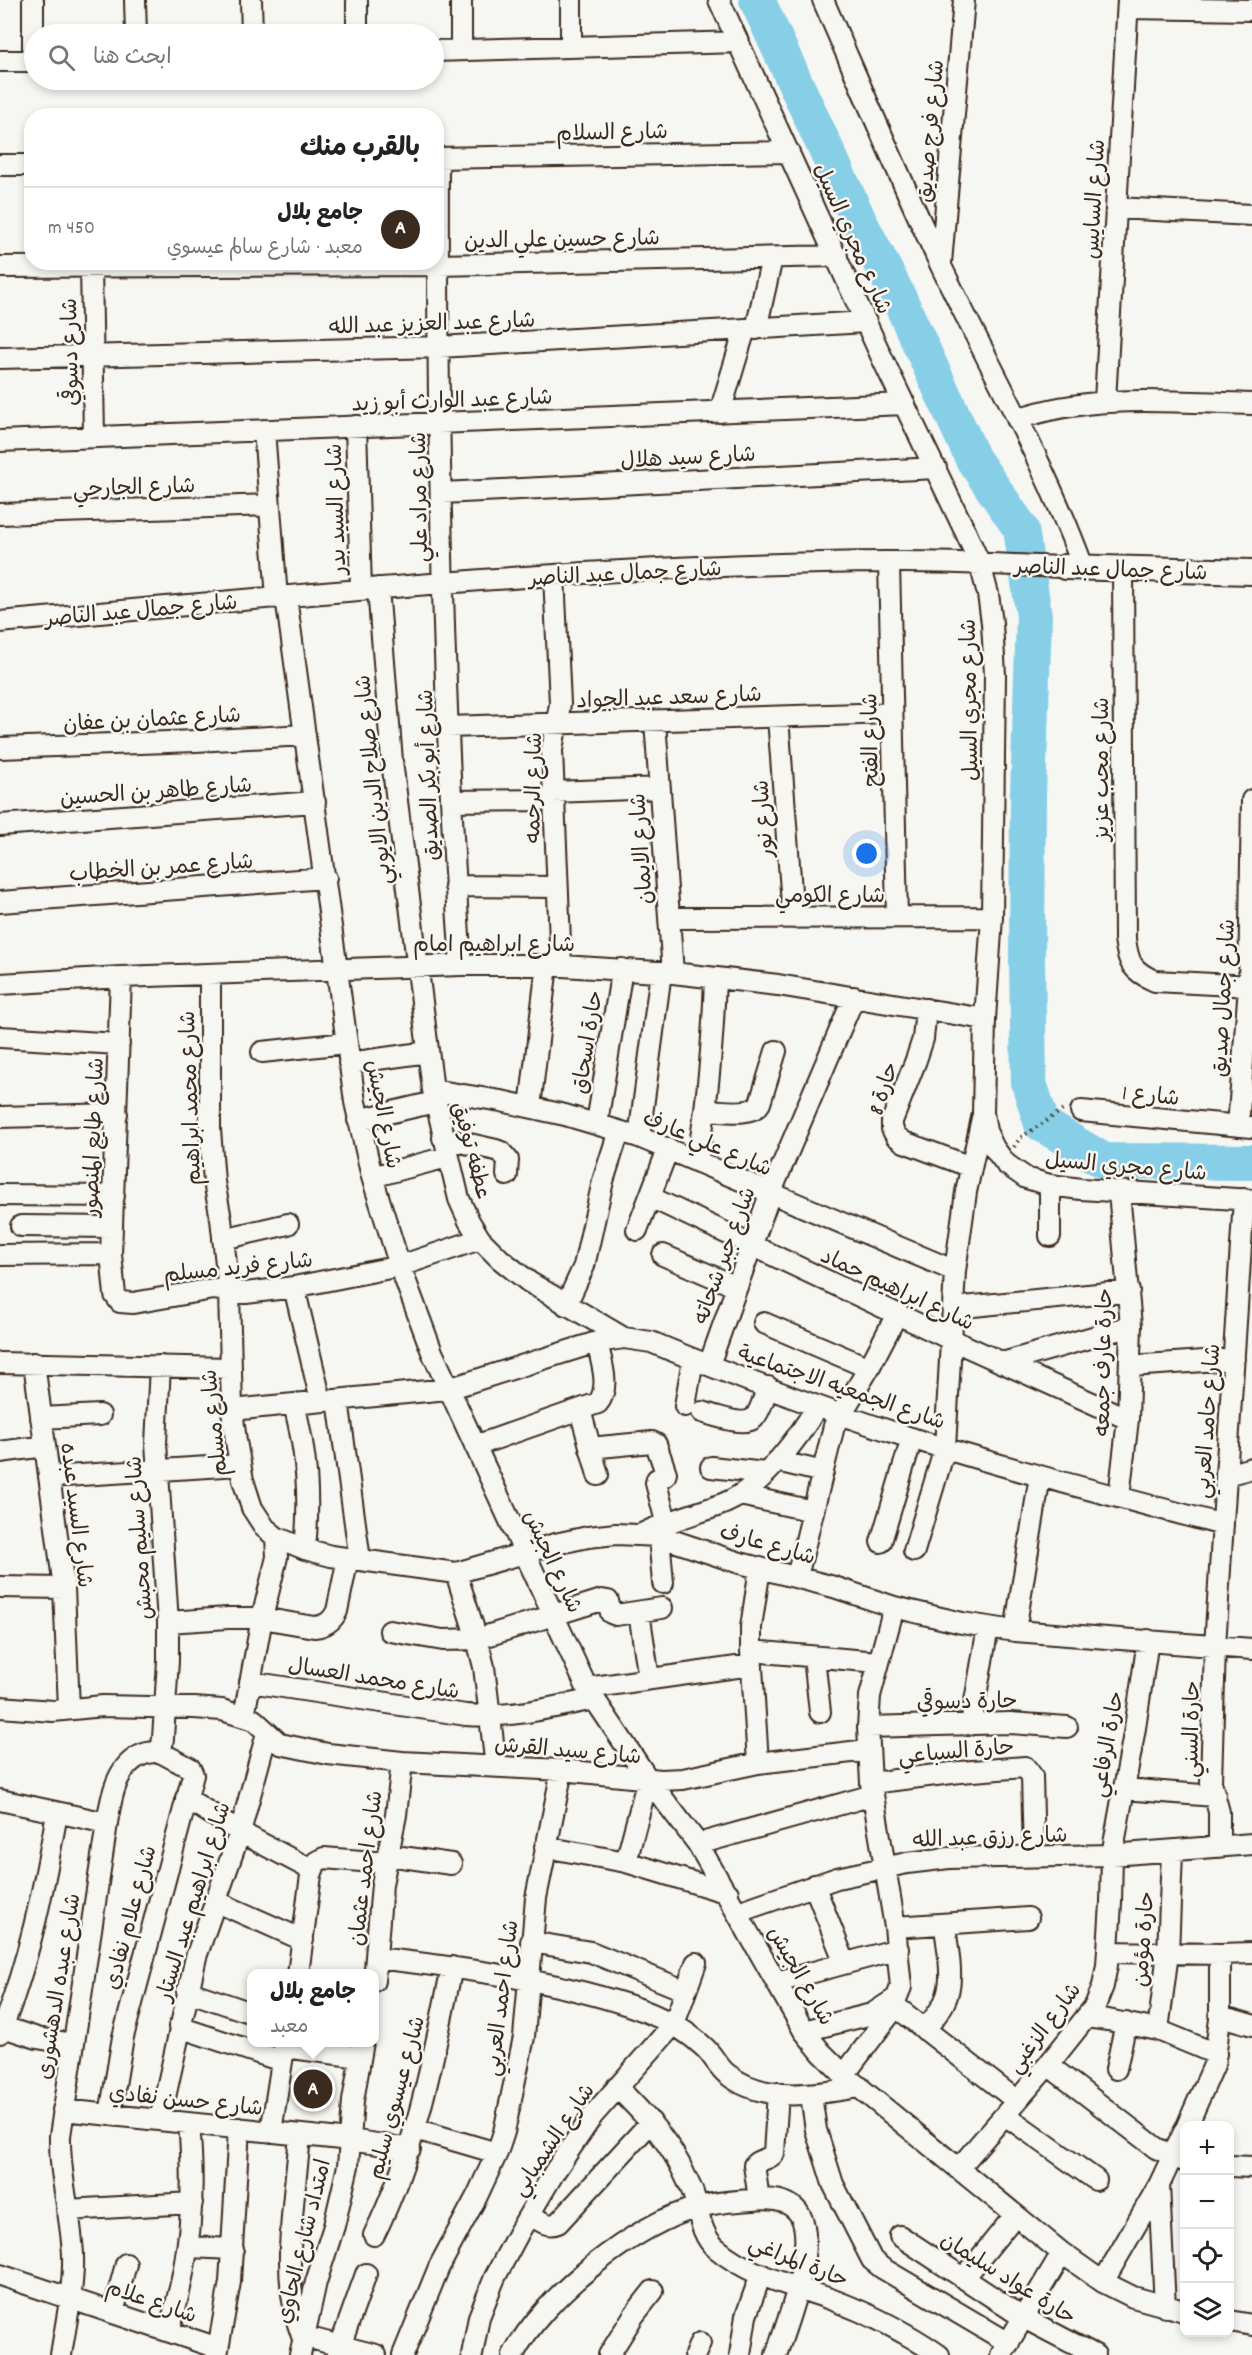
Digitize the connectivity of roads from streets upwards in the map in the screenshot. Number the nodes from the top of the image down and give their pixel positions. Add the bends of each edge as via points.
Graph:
1 (33, 0) edge
2 (135, 0) edge
3 (251, 0) edge
4 (357, 0) edge
5 (461, 0) edge
6 (571, 0) edge
7 (719, 0) edge
8 (823, 0) edge
9 (964, 0) edge
10 (1128, 4) edge
11 (1252, 10) edge
12 (33, 24) edge
13 (136, 24) edge
14 (252, 24) edge
15 (357, 24) edge
16 (739, 42) junction
17 (571, 46) junction
18 (460, 50) junction
19 (444, 51) edge
20 (0, 61) edge
21 (24, 61) edge
22 (789, 152) junction
23 (444, 158) edge
24 (0, 165) edge
25 (24, 165) edge
26 (1116, 208) junction
27 (1252, 215) edge
28 (837, 256) junction
29 (772, 258) junction
30 (444, 265) edge
31 (941, 265) junction
32 (0, 267) edge
33 (24, 267) edge
34 (91, 270) edge
35 (438, 270) edge
36 (866, 322) junction
37 (750, 329) junction
38 (440, 347) junction
39 (93, 357) junction
40 (0, 358) edge
41 (1105, 401) junction
42 (905, 404) junction
43 (1252, 404) edge
44 (720, 412) junction
45 (1017, 419) junction
46 (441, 423) junction
47 (356, 426) junction
48 (264, 430) junction
49 (94, 437) junction
50 (0, 441) edge
51 (936, 468) junction
52 (442, 493) junction
53 (269, 505) junction
54 (0, 514) edge
55 (889, 562) junction
56 (989, 564) junction
57 (1074, 567) junction
58 (1123, 568) junction
59 (1252, 572) edge
60 (555, 575) junction
61 (444, 582) junction
62 (370, 588) junction
63 (281, 597) junction
64 (0, 622) edge
65 (892, 713) junction
66 (778, 717) junction
67 (655, 721) junction
68 (556, 724) junction
69 (448, 727) junction
70 (305, 735) junction
71 (0, 748) edge
72 (660, 788) junction
73 (553, 796) junction
74 (1252, 800) edge
75 (451, 801) junction
76 (315, 802) junction
77 (0, 825) edge
78 (1252, 827) edge
79 (326, 878) junction
80 (455, 886) junction
81 (557, 887) junction
82 (0, 902) edge
83 (897, 917) junction
84 (992, 917) junction
85 (669, 918) junction
86 (793, 918) junction
87 (460, 965) junction
88 (554, 966) junction
89 (417, 967) junction
90 (622, 969) junction
91 (337, 971) junction
92 (667, 973) junction
93 (210, 976) junction
94 (121, 977) junction
95 (715, 978) junction
96 (0, 984) edge
97 (1250, 986) edge
98 (854, 997) junction
99 (926, 1009) junction
100 (986, 1019) junction
101 (0, 1037) edge
102 (346, 1043) junction
103 (119, 1044) junction
104 (776, 1050) dead end
105 (262, 1052) dead end
106 (428, 1052) junction
107 (349, 1063) junction
108 (434, 1096) junction
109 (530, 1107) junction
110 (706, 1110) junction
111 (1082, 1111) dead end
112 (983, 1113) junction
113 (117, 1114) junction
114 (0, 1117) edge
115 (358, 1120) junction
116 (597, 1123) junction
117 (1245, 1127) edge
118 (619, 1131) junction
119 (639, 1137) junction
120 (445, 1147) junction
121 (668, 1149) junction
122 (697, 1162) junction
123 (971, 1167) junction
124 (507, 1175) dead end
125 (372, 1176) junction
126 (1050, 1185) junction
127 (1119, 1192) junction
128 (770, 1194) junction
129 (0, 1195) edge
130 (114, 1197) junction
131 (650, 1197) junction
132 (1248, 1199) edge
133 (288, 1224) dead end
134 (21, 1226) dead end
135 (112, 1227) junction
136 (637, 1230) dead end
137 (1050, 1236) dead end
138 (223, 1239) junction
139 (480, 1239) junction
140 (751, 1245) junction
141 (111, 1254) junction
142 (0, 1255) edge
143 (663, 1255) dead end
144 (400, 1266) junction
145 (955, 1271) junction
146 (294, 1287) junction
147 (737, 1287) junction
148 (229, 1291) junction
149 (1129, 1291) junction
150 (117, 1299) joint
151 (566, 1305) junction
152 (953, 1308) junction
153 (897, 1314) junction
154 (764, 1323) dead end
155 (1131, 1326) junction
156 (624, 1338) junction
157 (952, 1340) junction
158 (597, 1342) junction
159 (1234, 1359) junction
160 (701, 1362) junction
161 (0, 1363) edge
162 (34, 1363) junction
163 (1002, 1363) junction
164 (1130, 1365) junction
165 (160, 1366) junction
166 (231, 1368) junction
167 (869, 1368) junction
168 (768, 1387) junction
169 (448, 1389) junction
170 (330, 1401) junction
171 (294, 1404) junction
172 (817, 1406) junction
173 (232, 1410) junction
174 (580, 1410) junction
175 (840, 1414) junction
176 (100, 1415) dead end
177 (41, 1418) junction
178 (1128, 1419) junction
179 (912, 1438) junction
180 (45, 1446) junction
181 (474, 1446) junction
182 (590, 1448) junction
183 (945, 1448) junction
184 (0, 1452) edge
185 (240, 1465) junction
186 (711, 1467) dead end
187 (771, 1467) junction
188 (1252, 1468) edge
189 (157, 1471) junction
190 (823, 1472) junction
191 (598, 1475) dead end
192 (1226, 1475) junction
193 (1040, 1476) junction
194 (49, 1477) junction
195 (740, 1496) junction
196 (1119, 1497) junction
197 (813, 1511) junction
198 (1223, 1525) junction
199 (656, 1531) junction
200 (276, 1537) junction
201 (881, 1542) dead end
202 (305, 1549) junction
203 (914, 1551) dead end
204 (524, 1553) junction
205 (354, 1559) junction
206 (760, 1568) junction
207 (456, 1573) junction
208 (796, 1576) junction
209 (663, 1583) dead end
210 (0, 1587) edge
211 (64, 1588) junction
212 (894, 1606) junction
213 (662, 1608) dead end
214 (639, 1612) junction
215 (552, 1614) junction
216 (261, 1618) junction
217 (168, 1622) junction
218 (988, 1627) junction
219 (390, 1631) dead end
220 (1015, 1631) junction
221 (477, 1639) junction
222 (1148, 1640) junction
223 (1215, 1646) junction
224 (1252, 1649) edge
225 (814, 1657) junction
226 (751, 1658) junction
227 (878, 1662) junction
228 (649, 1679) junction
229 (250, 1682) junction
230 (591, 1694) junction
231 (0, 1707) edge
232 (166, 1708) junction
233 (69, 1709) junction
234 (820, 1712) dead end
235 (244, 1716) junction
236 (490, 1717) junction
237 (971, 1724) junction
238 (868, 1726) junction
239 (1067, 1726) dead end
240 (267, 1733) junction
241 (868, 1750) junction
242 (158, 1751) junction
243 (402, 1762) junction
244 (758, 1763) junction
245 (496, 1767) junction
246 (562, 1770) junction
247 (648, 1779) junction
248 (872, 1789) junction
249 (1123, 1789) junction
250 (1215, 1796) junction
251 (186, 1798) junction
252 (0, 1800) edge
253 (57, 1813) junction
254 (107, 1823) junction
255 (240, 1832) junction
256 (698, 1844) junction
257 (1252, 1844) edge
258 (545, 1847) junction
259 (1219, 1847) junction
260 (1172, 1852) junction
261 (1034, 1856) junction
262 (1112, 1856) junction
263 (387, 1859) junction
264 (626, 1862) junction
265 (451, 1864) dead end
266 (886, 1866) junction
267 (312, 1870) junction
268 (814, 1885) junction
269 (728, 1893) junction
270 (216, 1901) junction
271 (738, 1912) junction
272 (1028, 1918) dead end
273 (945, 1925) junction
274 (896, 1927) junction
275 (303, 1940) junction
276 (531, 1942) junction
277 (898, 1949) junction
278 (1108, 1952) junction
279 (1168, 1953) junction
280 (1252, 1953) edge
281 (1220, 1954) junction
282 (377, 1958) junction
283 (696, 1963) dead end
284 (845, 1963) junction
285 (452, 1967) junction
286 (299, 1969) edge
287 (376, 1969) edge
288 (530, 1981) junction
289 (777, 1982) junction
290 (686, 1990) junction
291 (187, 1991) junction
292 (897, 2000) junction
293 (247, 2011) edge
294 (1086, 2018) junction
295 (1220, 2019) junction
296 (1126, 2023) junction
297 (674, 2024) junction
298 (1252, 2025) edge
299 (179, 2027) junction
300 (1, 2028) edge
301 (925, 2030) junction
302 (1158, 2030) junction
303 (804, 2031) junction
304 (247, 2042) edge
305 (72, 2044) junction
306 (284, 2050) edge
307 (361, 2050) edge
308 (1216, 2054) junction
309 (1048, 2065) junction
310 (1116, 2069) dead end
311 (844, 2075) junction
312 (618, 2087) junction
313 (860, 2087) junction
314 (778, 2093) junction
315 (811, 2095) junction
316 (1011, 2108) junction
317 (63, 2110) junction
318 (110, 2115) junction
319 (160, 2120) junction
320 (1189, 2121) edge
321 (651, 2122) junction
322 (189, 2124) junction
323 (239, 2128) junction
324 (415, 2129) junction
325 (271, 2132) junction
326 (300, 2135) junction
327 (351, 2139) junction
328 (410, 2149) junction
329 (497, 2153) junction
330 (1178, 2159) edge
331 (1234, 2166) edge
332 (1252, 2168) edge
333 (958, 2169) junction
334 (1096, 2180) dead end
335 (1159, 2185) junction
336 (759, 2199) junction
337 (192, 2203) junction
338 (697, 2207) junction
339 (67, 2210) junction
340 (530, 2214) junction
341 (1015, 2215) junction
342 (374, 2235) dead end
343 (900, 2236) dead end
344 (189, 2247) junction
345 (233, 2249) junction
346 (1062, 2253) junction
347 (126, 2264) dead end
348 (366, 2274) dead end
349 (761, 2274) junction
350 (0, 2275) edge
351 (964, 2278) junction
352 (1103, 2283) junction
353 (798, 2289) junction
354 (653, 2291) dead end
355 (70, 2298) junction
356 (1165, 2307) junction
357 (1180, 2310) edge
358 (112, 2313) junction
359 (1024, 2318) junction
360 (1234, 2322) edge
361 (1252, 2325) edge
362 (169, 2331) junction
363 (301, 2346) edge
364 (1005, 2349) edge
365 (339, 2350) edge
366 (218, 2352) edge
367 (61, 2355) edge
368 (376, 2355) edge
369 (403, 2355) edge
370 (472, 2355) edge
371 (513, 2355) edge
372 (609, 2355) edge
373 (740, 2355) edge
374 (777, 2355) edge
375 (939, 2355) edge
376 (1095, 2355) edge

1 - 12 street
2 - 13 street
3 - 14 street
4 - 15 street
5 - 18 street
6 - 17 street
7 - 16 street, شارع مجري السيل
8 - 31 street
9 - 31 street, شارع فرج صديق
10 - 11 street
10 - 26 street, شارع السايس
16 - 17 street
16 - 22 street, شارع مجري السيل
17 - 18 street
18 - 19 street
20 - 21 street
22 - 23 street, شارع السلام
22 - 28 street, شارع مجري السيل
24 - 25 street
26 - 27 street
26 - 41 street, شارع السايس
28 - 29 street, شارع حسين علي الدين
28 - 36 street, شارع مجري السيل
29 - 30 street, شارع حسين علي الدين
29 - 37 street
31 - 45 street
32 - 33 street, شارع حسين علي الدين
34 - 39 street, شارع دسوقي
35 - 38 street, شارع مراد علي
36 - 37 street, شارع عبد العزيز عبد الله
36 - 42 street, شارع مجري السيل
37 - 38 street, شارع عبد العزيز عبد الله
37 - 44 street
38 - 39 street, شارع عبد العزيز عبد الله
38 - 46 street, شارع مراد علي
39 - 40 street, شارع عبد العزيز عبد الله
39 - 49 street, شارع دسوقي
41 - 43 street
41 - 45 street via 1060,406
42 - 44 street, شارع عبد الوارث أبو زيد
42 - 51 street, شارع مجري السيل
44 - 46 street, شارع عبد الوارث أبو زيد
45 - 57 street via 1069,529
46 - 47 street, شارع عبد الوارث أبو زيد
46 - 52 street, شارع مراد علي
47 - 48 street, شارع عبد الوارث أبو زيد
47 - 62 street, شارع السيد بدر
48 - 49 street, شارع عبد الوارث أبو زيد
48 - 53 street, شارع الجيش
49 - 50 street, شارع عبد الوارث أبو زيد
51 - 52 street, شارع سيد هلال
51 - 56 street, شارع مجري السيل
52 - 61 street, شارع مراد علي
53 - 54 street, شارع الجارحي
53 - 63 street, شارع الجيش
55 - 56 street, شارع جمال عبد الناصر
55 - 60 street, شارع جمال عبد الناصر
55 - 65 street, شارع الفتح
56 - 57 street, شارع جمال عبد الناصر
56 - 84 street, شارع مجري السيل via 994,664
57 - 58 street, شارع جمال عبد الناصر
58 - 59 street, شارع جمال عبد الناصر
58 - 97 street, شارع محب عزيز via 1127,957 1141,975 1155,981
60 - 61 street, شارع جمال عبد الناصر
60 - 68 street, شارع الرحمه via 560,704
61 - 62 street, شارع جمال عبد الناصر
61 - 69 street, شارع أبو بكر الصديق
62 - 63 street, شارع جمال عبد الناصر
62 - 89 street, شارع صلاح الدين الايوبي
63 - 64 street, شارع جمال عبد الناصر
63 - 70 street, شارع الجيش
65 - 66 street, شارع سعد عبد الجواد
65 - 83 street, شارع الفتح
66 - 67 street, شارع سعد عبد الجواد
66 - 86 street, شارع نور
67 - 68 street, شارع سعد عبد الجواد
67 - 72 street, شارع الايمان
68 - 69 street, شارع سعد عبد الجواد
68 - 73 street, شارع الرحمه
69 - 75 street, شارع أبو بكر الصديق
70 - 71 street, شارع عثمان بن عفان
70 - 76 street, شارع الجيش
72 - 73 street
72 - 85 street, شارع الايمان
73 - 75 street
73 - 81 street, شارع الرحمه
74 - 78 street, شارع جمال صديق
75 - 80 street, شارع أبو بكر الصديق
76 - 77 street, شارع طاهر بن الحسين
76 - 79 street, شارع الجيش
78 - 97 street, شارع جمال صديق
79 - 82 street, شارع عمر بن الخطاب
79 - 91 street, شارع الجيش
80 - 81 street
80 - 87 street, شارع أبو بكر الصديق
81 - 88 street, شارع الرحمه
83 - 84 street, شارع الكومي
83 - 86 street, شارع الكومي
84 - 100 street, شارع مجري السيل
85 - 86 street, شارع الكومي
85 - 92 street, شارع الايمان
87 - 88 street, شارع ابراهيم امام
87 - 89 street, شارع ابراهيم امام
88 - 90 street, شارع ابراهيم امام
88 - 109 street, شارع الرحمه
89 - 91 street, شارع ابراهيم امام
89 - 106 street, عطفه توفيق
90 - 92 street, شارع ابراهيم امام
90 - 116 street, حارة اسحاق
91 - 93 street, شارع ابراهيم امام
91 - 102 street, شارع الجيش
92 - 95 street, شارع ابراهيم امام
92 - 119 street, شارع الايمان
93 - 94 street, شارع ابراهيم امام
93 - 138 street, شارع محمد ابراهيم via 210,1129
94 - 96 street, شارع ابراهيم امام
94 - 103 street, شارع طايع المنصور
95 - 98 street, شارع ابراهيم امام
95 - 110 street
97 - 117 street, شارع جمال صديق
98 - 99 street, شارع ابراهيم امام
98 - 128 street, شارع جبر شحاته
99 - 100 street, شارع ابراهيم امام
99 - 123 street, حارة 8 via 923,1039 894,1113 892,1129 904,1142
100 - 112 street, شارع مجري السيل
101 - 103 street
102 - 105 street
102 - 107 street, شارع الجيش
103 - 113 street, شارع طايع المنصور
104 - 110 street via 756,1109
106 - 107 street
106 - 108 street, عطفه توفيق
107 - 115 street, شارع الجيش
108 - 109 street, شارع علي عارف
108 - 115 street, شارع علي عارف
108 - 120 street, عطفه توفيق
109 - 116 street, شارع علي عارف
110 - 122 street
111 - 117 street, شارع 1
112 - 123 street
112 - 126 street, شارع مجري السيل via 994,1149 1006,1164 1026,1178
113 - 114 street
113 - 130 street, شارع طايع المنصور
115 - 125 street, شارع الجيش
116 - 118 street, شارع علي عارف
118 - 119 street, شارع علي عارف
118 - 151 street via 603,1181 587,1258
119 - 121 street, شارع علي عارف
120 - 124 street via 501,1152 508,1160
120 - 125 street
120 - 139 street, عطفه توفيق via 459,1199
121 - 122 street, شارع علي عارف
121 - 131 street
122 - 128 street, شارع علي عارف
123 - 145 street
125 - 144 street, شارع الجيش
126 - 127 street, شارع مجري السيل
126 - 137 street
127 - 132 street, شارع مجري السيل
127 - 149 street, حارة عارف جمعه
128 - 140 street, شارع جبر شحاته
128 - 145 street, شارع علي عارف
129 - 130 street
130 - 135 street, شارع طايع المنصور
131 - 136 street
131 - 140 street, شارع ابراهيم حماد
132 - 159 street, شارع حامد العربي
133 - 138 street
134 - 135 street
135 - 141 street, شارع طايع المنصور
138 - 148 street, شارع محمد ابراهيم
139 - 144 street, شارع فريد مسلم
139 - 151 street, عطفه توفيق via 500,1259
140 - 147 street, شارع جبر شحاته
140 - 153 street, شارع ابراهيم حماد
141 - 142 street
141 - 150 street, شارع طايع المنصور
143 - 147 street
144 - 146 street, شارع فريد مسلم
144 - 169 street, شارع الجيش
145 - 152 street
146 - 148 street, شارع فريد مسلم via 246,1293
146 - 170 street
147 - 160 street, شارع جبر شحاته
148 - 150 street, شارع فريد مسلم via 206,1290 133,1303
148 - 166 street, شارع مسلم
149 - 152 street
149 - 155 street, حارة عارف جمعه
151 - 156 street, عطفه توفيق
152 - 157 street
153 - 157 street, شارع ابراهيم حماد
153 - 167 street
154 - 167 street
155 - 163 street
155 - 164 street, حارة عارف جمعه
156 - 158 street, شارع الجمعيه الاجتماعية
156 - 160 street, شارع الجمعيه الاجتماعية via 651,1342
157 - 163 street, شارع ابراهيم حماد
157 - 183 street
158 - 169 street, شارع الجمعيه الاجتماعية
158 - 174 street via 604,1392 598,1403
159 - 164 street
159 - 192 street, شارع حامد العربي
160 - 168 street, شارع الجمعيه الاجتماعية
160 - 168 street, شارع جبر شحاته via 693,1409 748,1422 756,1416
161 - 162 street
162 - 165 street
162 - 177 street, شارع السيد عبده
163 - 178 street, شارع ابراهيم حماد
164 - 178 street, حارة عارف جمعه
165 - 166 street
165 - 189 street, شارع سليم محبش
166 - 173 street, شارع مسلم
167 - 175 street
168 - 172 street, شارع الجمعيه الاجتماعية
169 - 170 street, شارع الجمعيه الاجتماعية
169 - 181 street, شارع الجيش
170 - 171 street, شارع الجمعيه الاجتماعية
170 - 205 street
171 - 173 street, شارع الجمعيه الاجتماعية
171 - 202 street via 308,1476
172 - 175 street, شارع الجمعيه الاجتماعية
172 - 187 street via 794,1442
173 - 185 street, شارع مسلم
174 - 181 street
174 - 182 street
175 - 179 street, شارع الجمعيه الاجتماعية
175 - 190 street
176 - 177 street
177 - 180 street, شارع السيد عبده
178 - 196 street, حارة عارف جمعه
179 - 183 street, شارع الجمعيه الاجتماعية
179 - 201 street
180 - 184 street
180 - 194 street, شارع السيد عبده
181 - 204 street, شارع الجيش
182 - 191 street
182 - 199 street via 656,1444 666,1472 656,1483
183 - 193 street, شارع الجمعيه الاجتماعية
183 - 203 street
185 - 189 street
185 - 200 street, شارع مسلم via 252,1508
186 - 187 street
187 - 190 street
187 - 195 street
188 - 192 street
189 - 194 street
189 - 217 street, شارع سليم محبش
190 - 197 street
192 - 198 street, شارع حامد العربي
193 - 196 street, شارع الجمعيه الاجتماعية
193 - 220 street
194 - 211 street, شارع السيد عبده
195 - 197 street
195 - 199 street
196 - 198 street, شارع الجمعيه الاجتماعية
197 - 208 street
198 - 223 street, شارع حامد العربي
199 - 204 street, شارع عارف via 588,1537
199 - 206 street, شارع عارف
199 - 209 street
200 - 202 street, شارع عارف
200 - 216 street via 277,1557
202 - 205 street, شارع عارف
204 - 207 street, شارع عارف
204 - 215 street, شارع الجيش
205 - 207 street, شارع عارف
205 - 216 street via 337,1611 328,1623 314,1627
206 - 208 street, شارع عارف
206 - 226 street via 751,1627
207 - 221 street
208 - 212 street, شارع عارف
210 - 211 street
211 - 233 street, شارع السيد عبده
212 - 218 street, شارع عارف
212 - 227 street
213 - 214 street
214 - 215 street via 614,1615 604,1599
214 - 228 street
215 - 221 street
215 - 230 street, شارع الجيش
216 - 217 street
216 - 229 street
217 - 232 street, شارع سليم محبش
218 - 220 street, شارع عارف
218 - 237 street
219 - 221 street via 459,1641
220 - 222 street, شارع عارف
221 - 236 street
222 - 223 street, شارع عارف
222 - 249 street, حارة الرفاعي
223 - 224 street, شارع عارف
223 - 250 street, حارة السني via 1211,1782
225 - 226 street, شارع محمد العسال
225 - 227 street, شارع محمد العسال
225 - 234 street
226 - 228 street, شارع محمد العسال
226 - 244 street
227 - 238 street
228 - 230 street, شارع محمد العسال
229 - 235 street
229 - 236 street, شارع محمد العسال
230 - 236 street, شارع محمد العسال via 517,1715
230 - 247 street, شارع الجيش
231 - 233 street
232 - 233 street
232 - 235 street via 222,1710
232 - 242 street
235 - 240 street, شارع سيد القرش
236 - 245 street
237 - 238 street, حارة دسوقي
237 - 239 street, حارة دسوقي
238 - 241 street
240 - 243 street, شارع سيد القرش via 291,1747
240 - 255 street, شارع ابراهيم عبد الستار
241 - 244 street, شارع سيد القرش
241 - 248 street
242 - 251 street, شارع علام نفادي via 194,1775
242 - 254 street, شارع عبده الدهشورى via 139,1756 123,1771 115,1784
243 - 245 street, شارع سيد القرش
243 - 263 street, شارع احمد عثمان
244 - 247 street, شارع سيد القرش via 683,1779
245 - 246 street, شارع سيد القرش
246 - 247 street, شارع سيد القرش
246 - 258 street, شارع احمد العربي
247 - 256 street, شارع الجيش
247 - 264 street
248 - 256 street, حارة السباعي
248 - 261 street, حارة السباعي via 960,1772 1025,1767 1032,1776
248 - 266 street
249 - 250 street
249 - 262 street, حارة الرفاعي
250 - 259 street, حارة السني
251 - 255 street
251 - 318 street, شارع علام نفادي via 123,2037
252 - 253 street
253 - 254 street
253 - 300 street via 45,1880 16,1990
254 - 305 street, شارع عبده الدهشورى
255 - 267 street
255 - 270 street, شارع ابراهيم عبد الستار
256 - 269 street, شارع الجيش
257 - 259 street, شارع رزق عبد الله
258 - 264 street
258 - 276 street, شارع احمد العربي
259 - 260 street, شارع رزق عبد الله
260 - 262 street, شارع رزق عبد الله
260 - 279 street, حارة مؤمن
261 - 262 street, شارع رزق عبد الله
261 - 266 street, شارع رزق عبد الله via 949,1858
262 - 278 street, شارع الزغبي
263 - 265 street
263 - 267 street via 324,1858
263 - 282 street, شارع احمد عثمان
264 - 269 street
266 - 268 street, شارع رزق عبد الله
266 - 274 street
267 - 275 street
268 - 271 street, شارع رزق عبد الله
268 - 284 street
269 - 271 street, شارع الجيش
270 - 275 street
270 - 291 street, شارع ابراهيم عبد الستار
271 - 289 street, شارع الجيش
272 - 273 street
273 - 274 street
273 - 301 street via 949,1992
274 - 277 street
275 - 286 street
276 - 288 street, شارع احمد العربي
276 - 290 street via 591,1952
277 - 284 street
277 - 292 street via 901,1978
278 - 279 street
278 - 294 street, شارع الزغبي via 1103,1986
279 - 281 street
279 - 302 street, حارة مؤمن
280 - 281 street
281 - 295 street
282 - 285 street
282 - 287 street, شارع احمد عثمان
283 - 290 street, شارع الشمبابي
284 - 289 street
285 - 288 street
285 - 324 street, شارع عيسوي سليم
288 - 297 street via 630,2006
288 - 329 street, شارع احمد العربي via 524,2037
289 - 303 street, شارع الجيش
290 - 297 street, شارع الشمبابي
291 - 293 street
291 - 299 street, شارع ابراهيم عبد الستار
292 - 301 street
292 - 303 street via 872,2014
292 - 311 street
294 - 296 street
294 - 309 street, شارع الزغبي
295 - 298 street
295 - 308 street
296 - 302 street
296 - 310 street
297 - 312 street, شارع الشمبابي
297 - 314 street via 705,2048 734,2079
299 - 304 street
299 - 319 street, شارع ابراهيم عبد الستار
300 - 305 street
301 - 316 street
302 - 308 street
303 - 311 street, شارع الجيش
305 - 317 street, شارع عبده الدهشورى
306 - 307 street
306 - 325 street
307 - 327 street
308 - 320 street
309 - 316 street, شارع الزغبي
309 - 330 street via 1156,2148
311 - 313 street, شارع الجيش
312 - 321 street, حارة المراغي
312 - 340 street, شارع الشمبابي via 593,2115
313 - 315 street
313 - 333 street, شارع الجيش
314 - 315 street
314 - 336 street via 774,2153 754,2165
315 - 364 street via 816,2130 833,2184 872,2260
316 - 333 street, شارع الزغبي
316 - 334 street
317 - 318 street, شارع حسن نفادي
317 - 339 street, شارع عبده الدهشورى via 60,2154
318 - 319 street, شارع حسن نفادي
319 - 322 street, شارع حسن نفادي
321 - 338 street, حارة المراغي via 680,2166
321 - 340 street via 558,2223 546,2224
322 - 323 street, شارع حسن نفادي
322 - 337 street
323 - 325 street, شارع حسن نفادي
323 - 345 street
324 - 328 street, شارع عيسوي سليم
324 - 329 street
325 - 326 street, شارع حسن نفادي
326 - 327 street, شارع حسن نفادي
326 - 363 street via 290,2269
327 - 328 street, شارع حسن نفادي
327 - 363 street, امتداد شارع الحاوي via 343,2188
328 - 342 street, شارع عيسوي سليم
329 - 369 street, شارع احمد العربي via 439,2266
330 - 335 street
331 - 332 street
333 - 341 street, شارع الجيش
335 - 352 street
335 - 356 street
336 - 338 street
336 - 353 street via 783,2201 801,2217 805,2229
337 - 339 street
337 - 344 street
338 - 349 street, حارة المراغي via 709,2242
338 - 371 street via 655,2225 580,2275 548,2307
339 - 355 street, شارع عبده الدهشورى via 73,2254
340 - 370 street, شارع الشمبابي via 495,2277 479,2317
341 - 346 street, شارع الجيش
341 - 351 street
343 - 351 street, حارة عواد سليمان
344 - 345 street
344 - 362 street
345 - 366 street
346 - 352 street, شارع الجيش
346 - 359 street
347 - 358 street
348 - 365 street
349 - 353 street, حارة المراغي
349 - 373 street via 746,2316
350 - 355 street, شارع علام
351 - 359 street, حارة عواد سليمان
352 - 356 street, شارع الجيش
353 - 374 street
353 - 375 street, حارة المراغي via 864,2312
354 - 372 street
355 - 358 street, شارع علام
355 - 367 street, شارع عبده الدهشورى
356 - 357 street, شارع الجيش
358 - 362 street, شارع علام
359 - 364 street
359 - 376 street, حارة عواد سليمان
360 - 361 street
362 - 366 street, شارع علام
363 - 365 street
365 - 368 street

